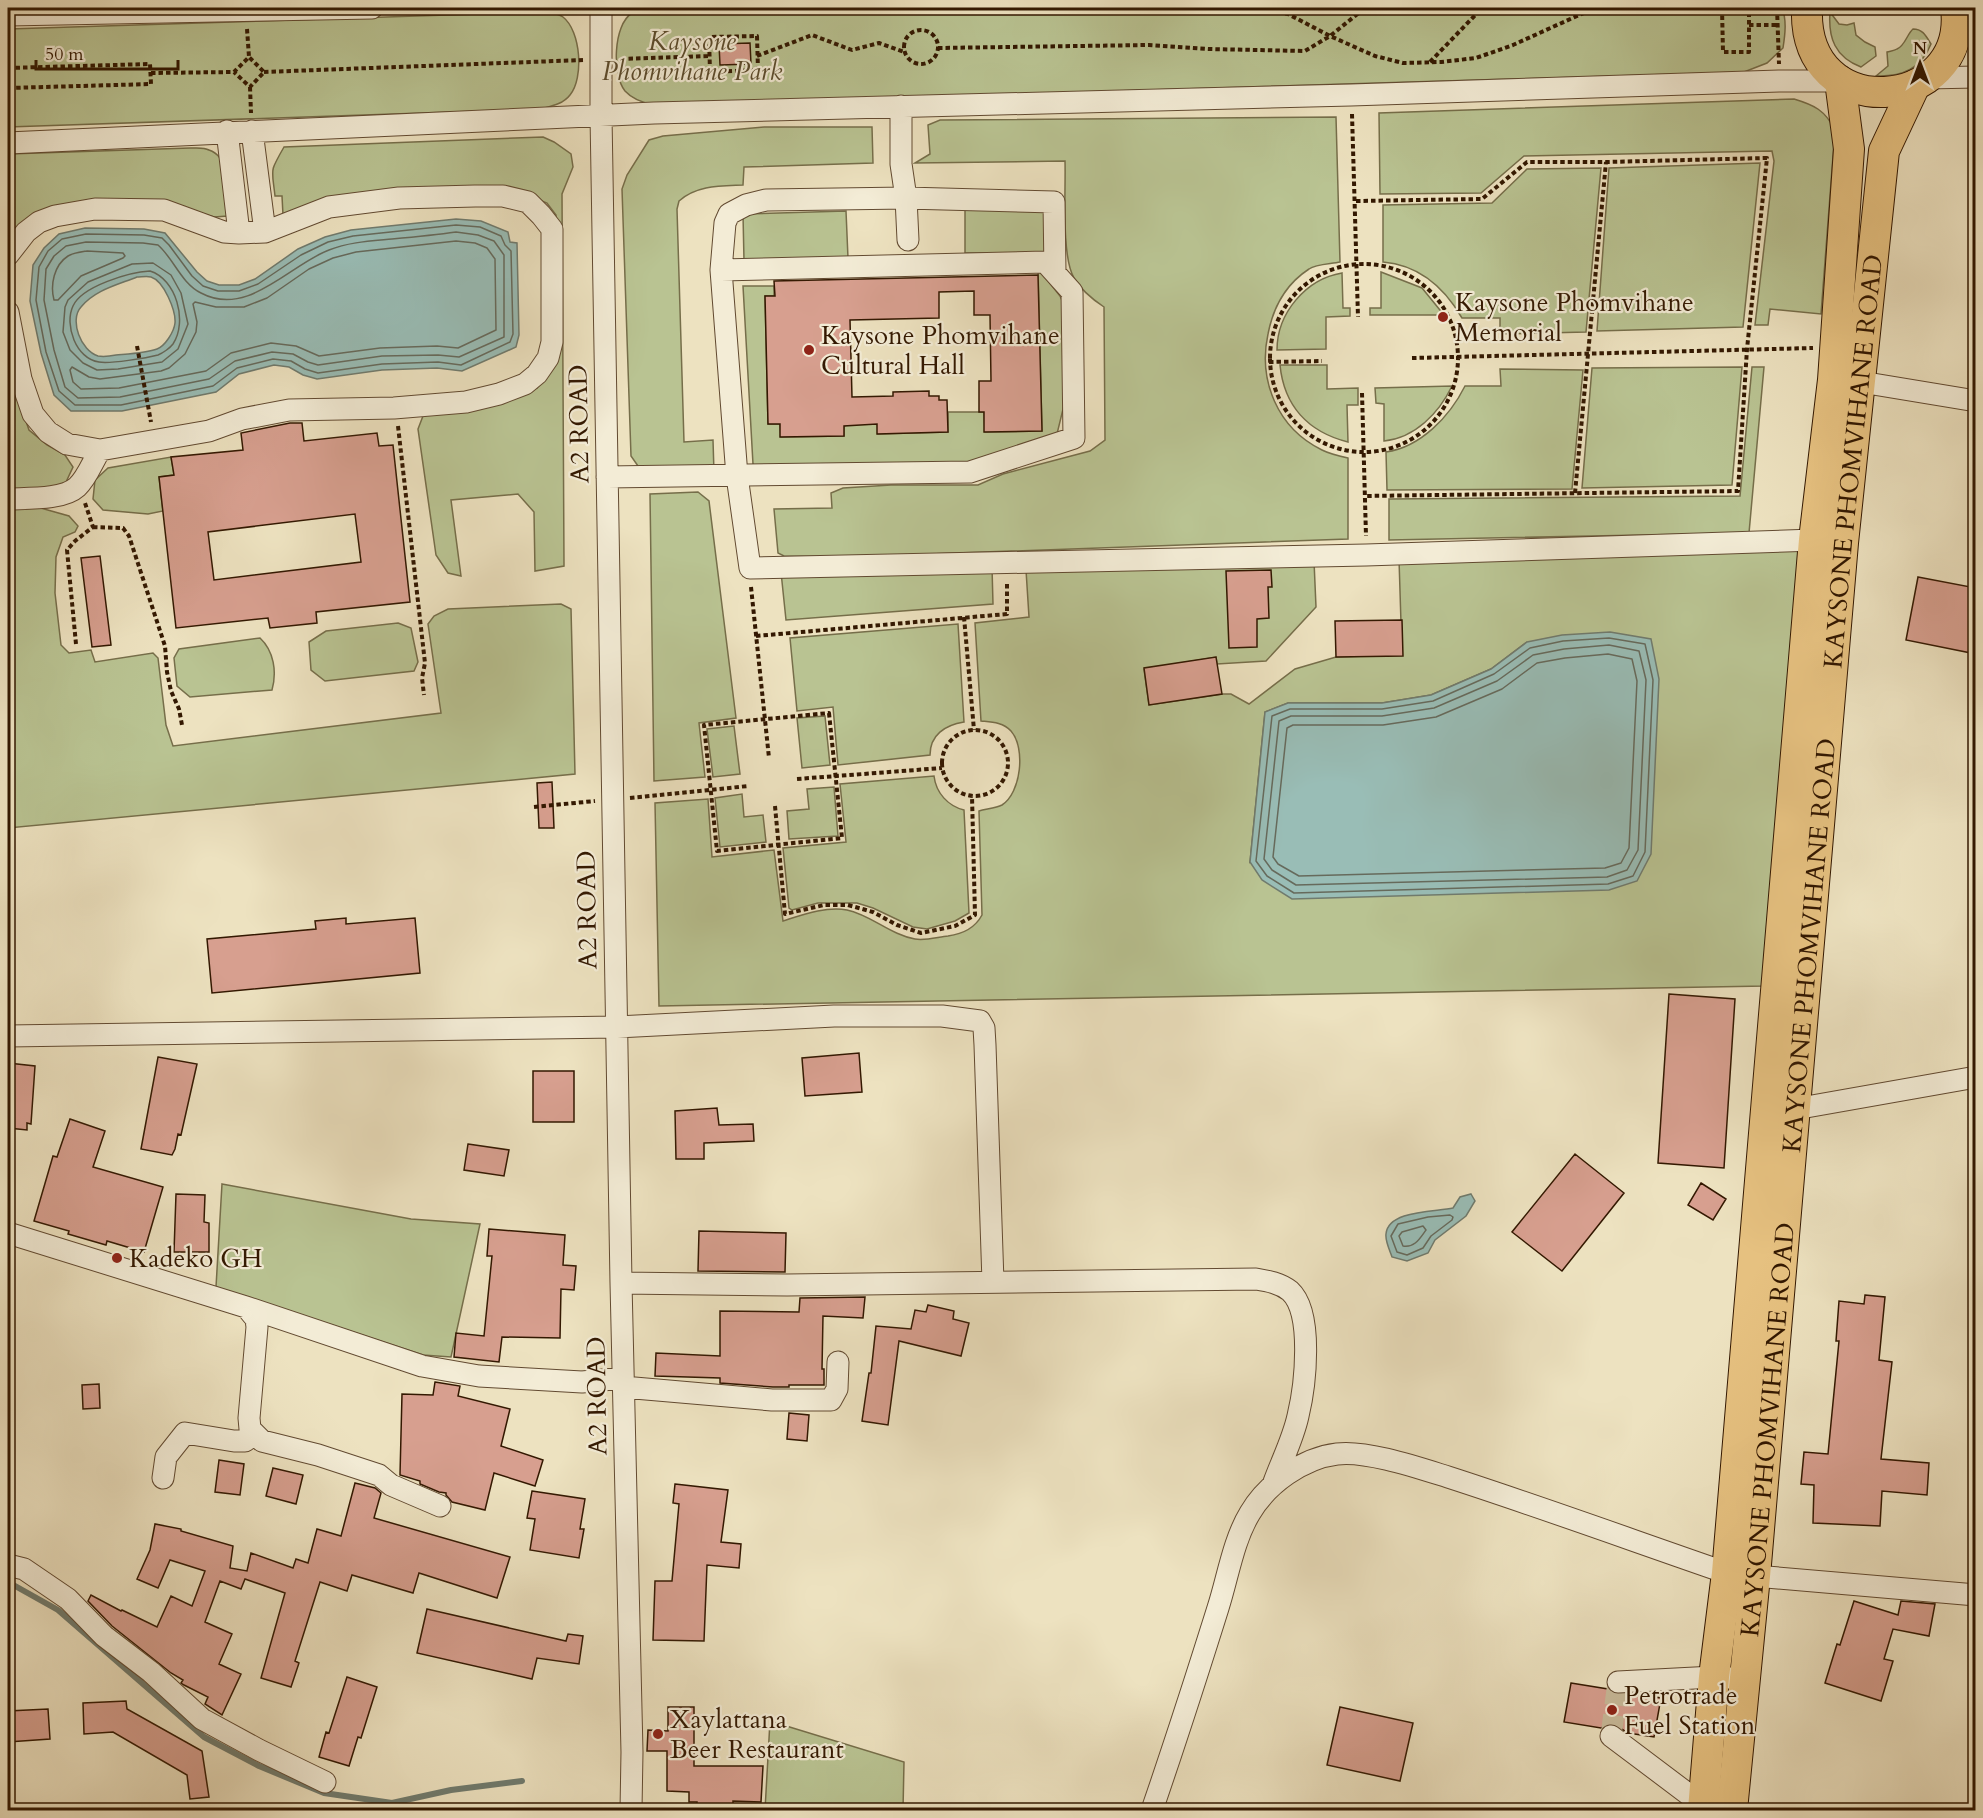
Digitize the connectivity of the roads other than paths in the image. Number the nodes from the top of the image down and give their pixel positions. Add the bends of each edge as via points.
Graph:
1 (283, 8) edge
2 (372, 8) edge
3 (601, 8) edge
4 (1807, 8) edge
5 (1956, 8) edge
6 (113, 10) edge
7 (235, 10) edge
8 (45, 11) edge
9 (8, 15) edge
10 (1976, 77) edge
11 (1840, 81) junction
12 (1921, 82) junction
13 (901, 106) junction
14 (601, 116) junction
15 (252, 130) junction
16 (227, 131) junction
17 (8, 142) edge
18 (906, 198) junction
19 (265, 232) junction
20 (239, 233) junction
21 (908, 240) dead end
22 (8, 255) edge
23 (721, 270) junction
24 (1055, 273) junction
25 (8, 312) edge
26 (1849, 349) junction
27 (1861, 382) junction
28 (1976, 401) edge
29 (100, 450) junction
30 (737, 476) junction
31 (607, 477) junction
32 (8, 499) edge
33 (1814, 540) junction
34 (617, 1027) junction
35 (8, 1036) edge
36 (1976, 1077) edge
37 (1795, 1109) junction
38 (8, 1233) edge
39 (993, 1282) junction
40 (621, 1283) junction
41 (246, 1307) junction
42 (838, 1362) dead end
43 (623, 1383) junction
44 (253, 1435) junction
45 (163, 1478) dead end
46 (1274, 1482) junction
47 (440, 1506) dead end
48 (8, 1565) edge
49 (1741, 1575) junction
50 (1976, 1595) edge
51 (1714, 1677) junction
52 (1745, 1679) junction
53 (1618, 1682) dead end
54 (1611, 1736) dead end
55 (325, 1782) dead end
56 (1713, 1809) edge
57 (631, 1810) edge
58 (1152, 1810) edge

1 - 2 street
1 - 7 street
3 - 14 street, A2 ROAD
4 - 11 highway via 1813,50
5 - 12 highway, KAYSONE PHOMVIHANE ROAD via 1956,30 1946,57
6 - 7 street
6 - 8 street
8 - 9 street
10 - 12 street
11 - 12 highway via 1877,93 1896,92
11 - 13 street
11 - 26 highway, KAYSONE PHOMVIHANE ROAD via 1849,149
12 - 26 highway, KAYSONE PHOMVIHANE ROAD via 1884,151
13 - 14 street
13 - 18 street via 901,164
14 - 15 street
14 - 31 street, A2 ROAD
15 - 16 street
15 - 19 street
16 - 17 street
16 - 20 street
18 - 21 street
18 - 23 street via 766,200 746,205 729,214 725,223
18 - 24 street via 1054,201
19 - 20 street
19 - 29 street via 329,207 399,198 475,195 528,202 552,229 552,342 548,358 525,384 466,402 290,410 242,419 209,431
20 - 22 street via 224,232 164,210 95,209 39,222
23 - 24 street via 1045,262
23 - 30 street
24 - 30 street via 1072,292 1074,438 970,472
25 - 29 street via 21,380 33,414 48,432 67,444
26 - 27 highway, KAYSONE PHOMVIHANE ROAD
26 - 33 highway, KAYSONE PHOMVIHANE ROAD
27 - 28 street
27 - 37 highway, KAYSONE PHOMVIHANE ROAD via 1843,543
29 - 32 street via 79,485 71,491
30 - 31 street
30 - 33 street via 750,568 1366,555
31 - 34 street, A2 ROAD
33 - 49 highway, KAYSONE PHOMVIHANE ROAD
34 - 35 street
34 - 39 street via 834,1016 942,1016 980,1021 985,1045
34 - 40 street, A2 ROAD
36 - 37 street
37 - 49 highway, KAYSONE PHOMVIHANE ROAD
38 - 41 street
39 - 40 street
39 - 46 street via 1256,1279 1280,1284 1299,1303 1305,1342 1298,1419
40 - 43 street, A2 ROAD
41 - 43 street via 422,1366 479,1376
41 - 44 street via 257,1327 249,1418
42 - 43 street via 837,1389 831,1400 772,1400
43 - 57 street, A2 ROAD
44 - 45 street via 245,1442 234,1442 185,1433 166,1457
44 - 47 street via 261,1441 379,1475 392,1485
46 - 49 street via 1321,1458 1362,1455 1484,1489
46 - 58 street via 1241,1530
48 - 55 street via 24,1569 68,1599 104,1636 202,1719
49 - 50 street
49 - 51 highway, KAYSONE PHOMVIHANE ROAD
49 - 52 highway, KAYSONE PHOMVIHANE ROAD
51 - 52 street
51 - 53 street
51 - 56 highway, KAYSONE PHOMVIHANE ROAD
52 - 56 highway, KAYSONE PHOMVIHANE ROAD
54 - 56 street

